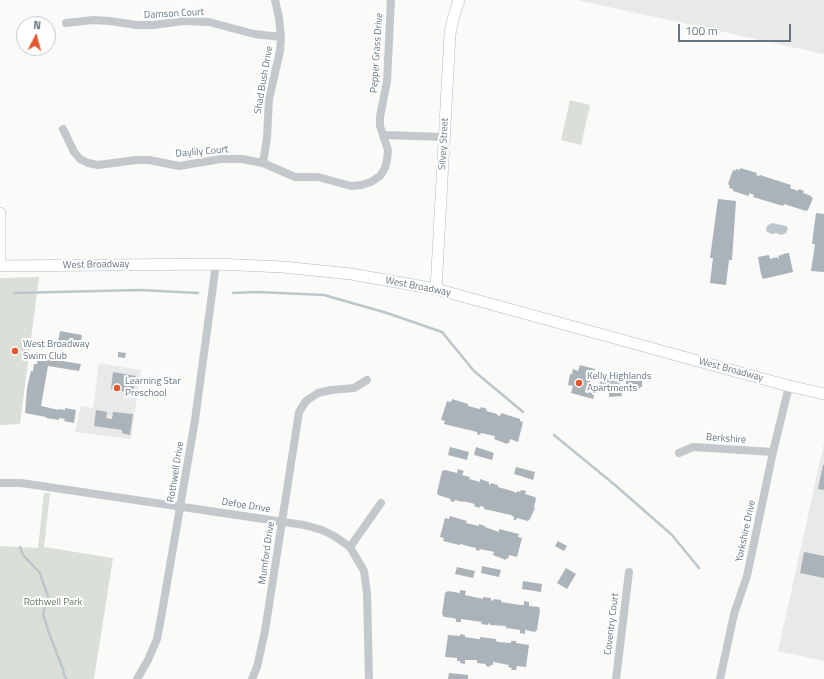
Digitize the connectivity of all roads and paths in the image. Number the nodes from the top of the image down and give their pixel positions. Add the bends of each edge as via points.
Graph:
1 (275, 0) edge
2 (391, 0) edge
3 (459, 0) edge
4 (66, 23) dead end
5 (281, 37) junction
6 (63, 129) dead end
7 (383, 135) junction
8 (445, 137) junction
9 (263, 163) junction
10 (380, 176) joint
11 (0, 217) edge
12 (216, 264) junction
13 (0, 266) edge
14 (436, 289) junction
15 (367, 380) dead end
16 (789, 386) junction
17 (824, 394) edge
18 (773, 452) junction
19 (679, 453) dead end
20 (0, 482) edge
21 (381, 503) dead end
22 (180, 506) junction
23 (281, 522) junction
24 (350, 547) junction
25 (629, 572) dead end
26 (137, 679) edge
27 (252, 679) edge
28 (369, 679) edge
29 (616, 679) edge
30 (720, 679) edge

1 - 5 street, Shad Bush Drive via 280,18
2 - 7 street, Pepper Grass Drive via 387,81 380,117
3 - 8 main road, Silvey Street via 450,34
4 - 5 street, Damson Court via 93,20 136,25 184,21 209,22 254,34
5 - 9 street, Shad Bush Drive via 269,99
6 - 9 street, Daylily Court via 74,152 84,161 98,165 136,160 179,166 221,159
7 - 8 street
7 - 10 street, Pepper Grass Drive via 388,150 385,168
8 - 14 main road, Silvey Street
9 - 10 street, Daylily Court via 295,177 318,177 351,186 371,182
11 - 13 main road
12 - 13 main road, West Broadway
12 - 14 main road, West Broadway via 283,266 351,274
12 - 22 street, Rothwell Drive via 195,420
14 - 16 main road, West Broadway
15 - 23 street, Mumford Drive via 354,388 318,393 306,401 299,412
16 - 17 main road, West Broadway
16 - 18 street, Yorkshire Drive
18 - 19 street, Berkshire via 693,447
18 - 30 street, Yorkshire Drive via 747,576 734,614
20 - 22 street, Defoe Drive
21 - 24 street
22 - 23 street, Defoe Drive
22 - 26 street, Rothwell Drive via 157,639
23 - 24 street, Defoe Drive via 322,530
23 - 27 street, Mumford Drive via 265,631
24 - 28 street, Defoe Drive via 364,571
25 - 29 street, Coventry Court

